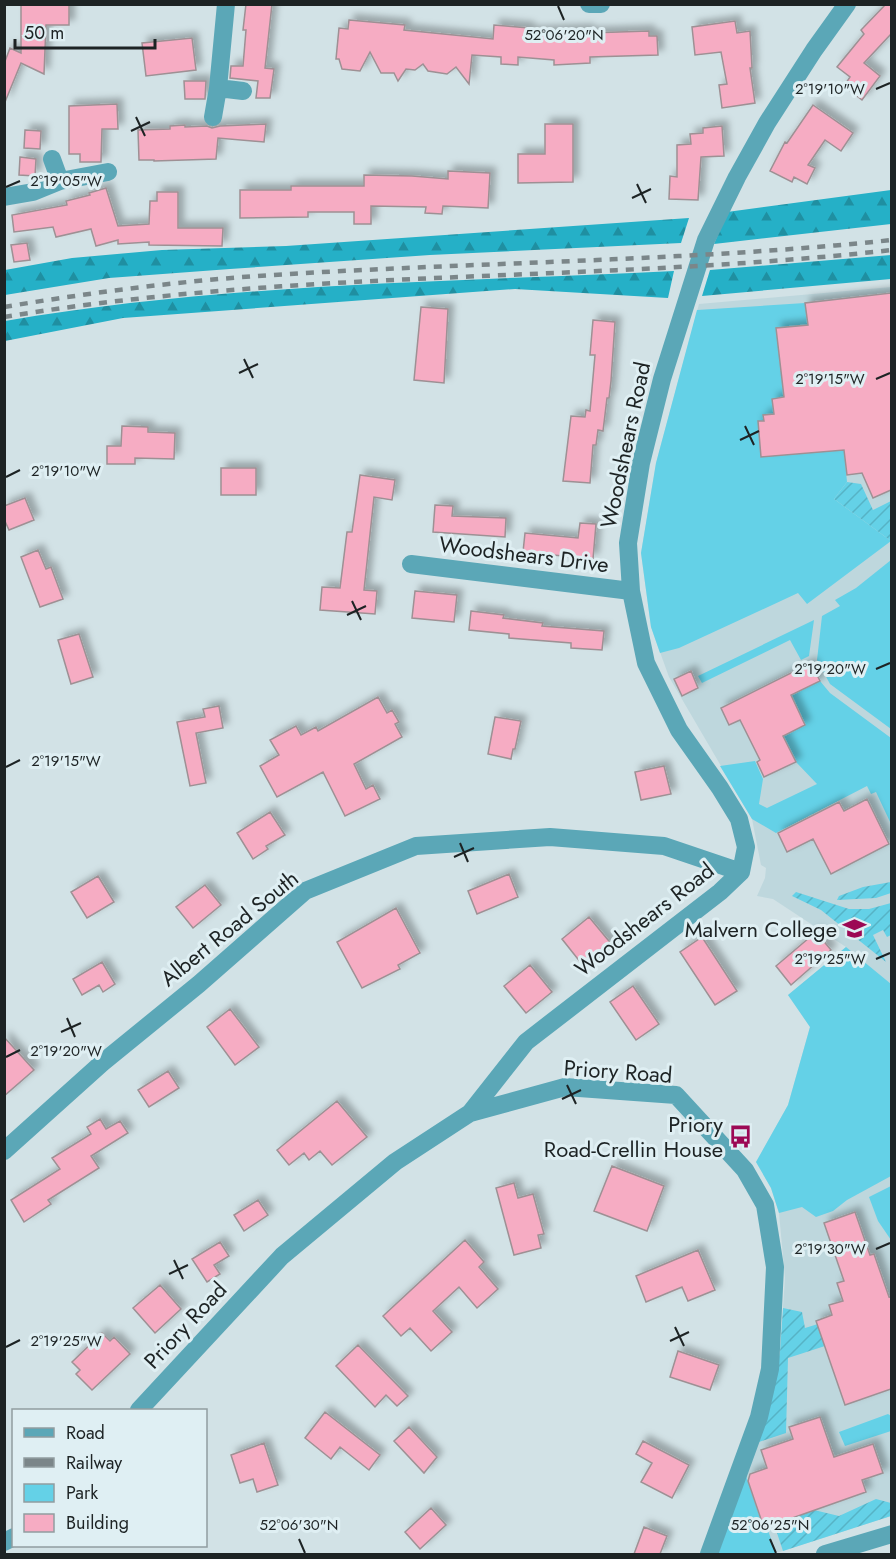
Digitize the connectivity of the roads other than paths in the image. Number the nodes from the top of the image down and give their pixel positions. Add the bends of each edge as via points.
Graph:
1 (226, 4) edge
2 (589, 4) edge
3 (601, 4) edge
4 (847, 4) edge
5 (218, 88) junction
6 (243, 91) dead end
7 (213, 117) dead end
8 (52, 159) dead end
9 (108, 172) dead end
10 (60, 181) junction
11 (4, 197) edge
12 (411, 564) dead end
13 (631, 591) junction
14 (741, 872) junction
15 (470, 1113) junction
16 (4, 1151) edge
17 (140, 1409) edge
18 (891, 1534) edge
19 (709, 1554) edge
20 (825, 1554) edge

1 - 5 street
2 - 3 street
4 - 13 street, Woodshears Road via 766,123 706,240 662,379 641,462 628,543
5 - 6 street
5 - 7 street
8 - 10 street
9 - 10 street
10 - 11 street via 33,192
12 - 13 street, Woodshears Drive
13 - 14 street, Woodshears Road via 646,663 655,685 679,730 739,819 746,847
14 - 15 street, Woodshears Road via 526,1042
14 - 16 street, Albert Road South via 664,846 550,837 416,846 305,891
15 - 17 street, Priory Road via 395,1162 282,1256
15 - 19 street, Priory Road via 565,1087 676,1095 745,1170 765,1205 775,1267 770,1369 756,1427
18 - 20 street

